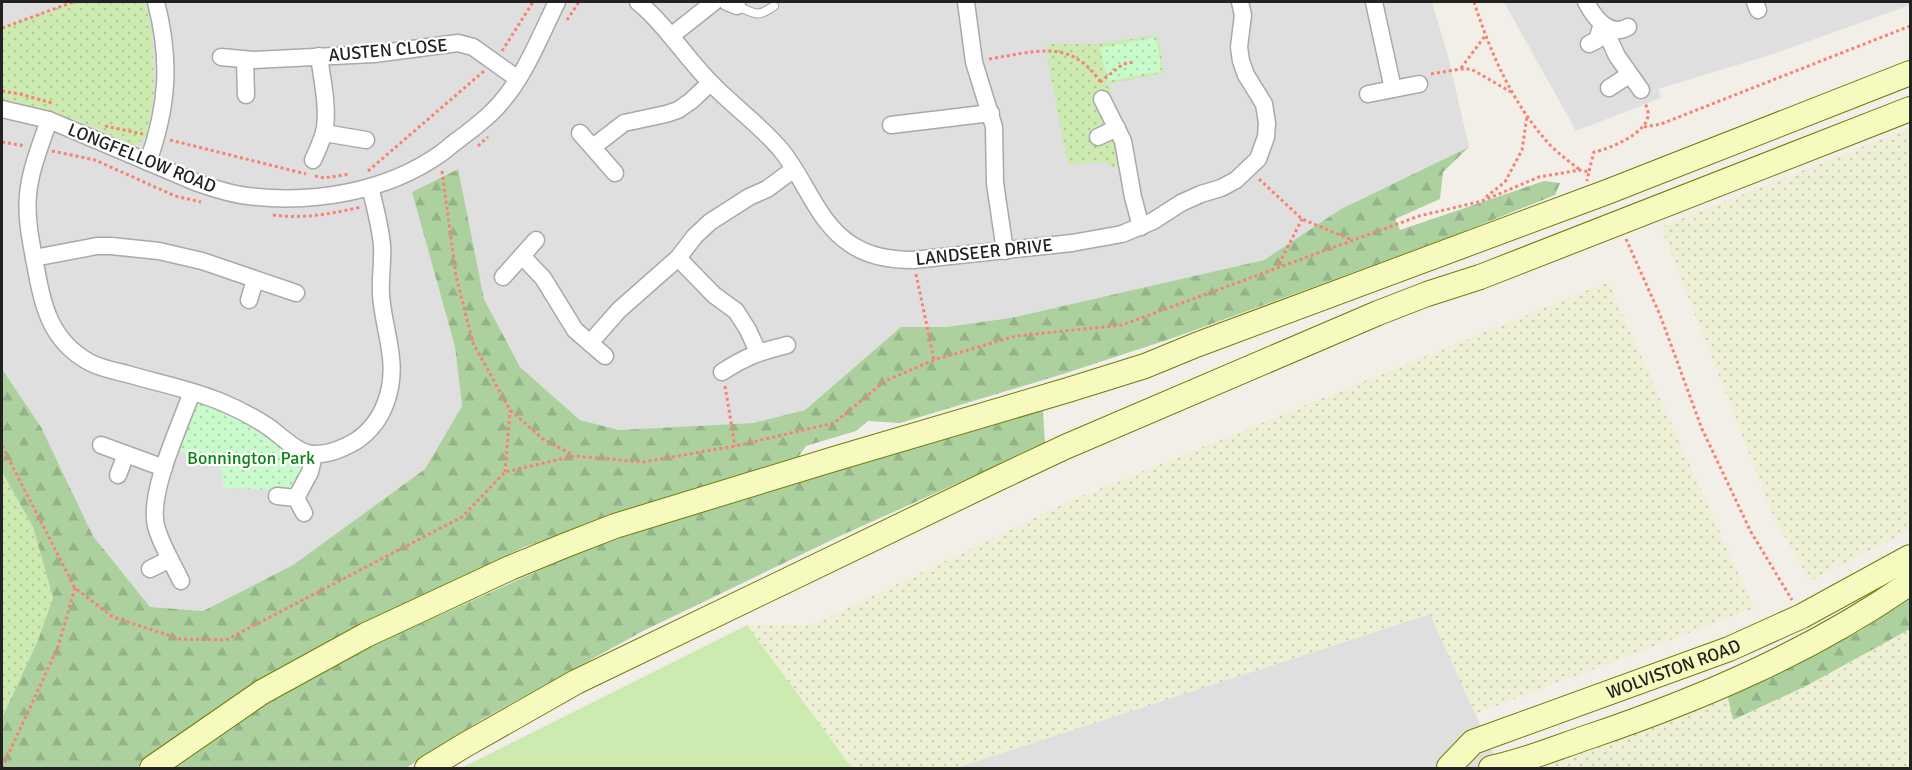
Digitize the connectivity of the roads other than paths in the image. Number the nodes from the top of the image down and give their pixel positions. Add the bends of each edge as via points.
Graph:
1 (156, 2) edge
2 (558, 2) edge
3 (638, 2) edge
4 (714, 2) edge
5 (966, 2) edge
6 (1240, 2) edge
7 (1374, 2) edge
8 (1586, 2) edge
9 (732, 4) edge
10 (774, 6) dead end
11 (1602, 24) junction
12 (1628, 27) dead end
13 (671, 36) junction
14 (1589, 44) dead end
15 (319, 56) junction
16 (221, 57) dead end
17 (245, 60) junction
18 (1911, 73) edge
19 (1629, 75) junction
20 (518, 79) junction
21 (710, 83) junction
22 (1419, 84) road end
23 (1609, 88) dead end
24 (1393, 89) junction
25 (1641, 90) road end
26 (1368, 94) dead end
27 (246, 95) dead end
28 (1102, 99) road end
29 (2, 109) edge
30 (1911, 110) edge
31 (992, 113) junction
32 (49, 120) junction
33 (891, 125) dead end
34 (1117, 128) junction
35 (324, 133) junction
36 (580, 133) dead end
37 (1098, 137) dead end
38 (366, 140) dead end
39 (594, 147) junction
40 (313, 160) dead end
41 (148, 162) junction
42 (794, 169) junction
43 (615, 173) dead end
44 (370, 187) junction
45 (1141, 227) junction
46 (536, 240) dead end
47 (1005, 251) junction
48 (522, 256) junction
49 (34, 258) junction
50 (678, 258) junction
51 (503, 277) dead end
52 (255, 280) junction
53 (296, 293) dead end
54 (249, 300) dead end
55 (590, 343) junction
56 (787, 345) dead end
57 (758, 352) junction
58 (605, 356) dead end
59 (722, 372) road end
60 (192, 392) junction
61 (101, 445) dead end
62 (126, 454) junction
63 (314, 454) junction
64 (164, 468) junction
65 (118, 475) dead end
66 (277, 496) dead end
67 (296, 498) junction
68 (304, 513) dead end
69 (1911, 557) edge
70 (170, 559) junction
71 (150, 569) dead end
72 (181, 582) dead end
73 (1911, 584) edge
74 (1809, 628) junction
75 (152, 768) edge
76 (427, 768) edge
77 (1452, 768) edge
78 (1491, 768) edge

1 - 41 street via 166,60 163,105
2 - 20 street, LONGFELLOW ROAD
3 - 13 street, LANDSEER DRIVE
4 - 13 street
5 - 31 street via 974,62
6 - 45 street, LANDSEER DRIVE via 1240,61 1264,105 1267,123 1263,150 1249,170 1229,184 1181,203
7 - 24 street
8 - 11 street
9 - 10 lane via 757,15
11 - 12 street via 1619,31
11 - 14 street via 1597,40
11 - 19 street
13 - 21 street, LANDSEER DRIVE
15 - 17 street, AUSTEN CLOSE
15 - 20 street, AUSTEN CLOSE via 374,54 458,43 473,47
15 - 35 street, AUSTEN CLOSE via 326,114
16 - 17 street, AUSTEN CLOSE
17 - 27 street
18 - 75 street via 1145,366 615,526 566,545 366,635 262,692
19 - 23 street
19 - 25 street
20 - 44 street, LONGFELLOW ROAD via 496,108 440,154
21 - 39 street via 678,110 624,123
21 - 42 street, LANDSEER DRIVE via 767,134
22 - 24 street
24 - 26 street
28 - 34 street
29 - 32 street, LONGFELLOW ROAD
30 - 76 street via 1480,278 1378,313 1065,447 576,682
31 - 33 street
31 - 47 street via 994,183
32 - 41 street, LONGFELLOW ROAD
32 - 49 street via 28,193 27,220
34 - 37 street
34 - 45 street
35 - 38 street
35 - 40 street, AUSTEN CLOSE
36 - 39 street
39 - 43 street
41 - 44 street, LONGFELLOW ROAD via 195,182 246,196 306,198
42 - 47 street, LANDSEER DRIVE via 834,231 870,254 913,260
42 - 50 street via 715,218
44 - 63 street via 382,246 381,295 392,359 391,388 368,433 334,451
45 - 47 street, LANDSEER DRIVE via 1102,239
46 - 48 street
48 - 51 street
48 - 55 street via 543,278 571,325
49 - 52 street via 111,246 202,261
49 - 60 street via 42,304 59,336 72,350 107,369
50 - 55 street via 619,310
50 - 57 street via 714,295 736,311
52 - 53 street
52 - 54 street
55 - 58 street
56 - 57 street
57 - 59 street
60 - 63 street via 240,410 305,453
60 - 64 street
61 - 62 street
62 - 64 street
62 - 65 street
63 - 67 street via 310,472
64 - 70 street via 154,515
66 - 67 street
67 - 68 street
69 - 74 street, WOLVISTON ROAD
70 - 71 street
70 - 72 street
73 - 74 street, WOLVISTON ROAD via 1874,609
74 - 77 street, WOLVISTON ROAD via 1729,649 1473,742
74 - 78 street, WOLVISTON ROAD via 1755,672 1696,698

